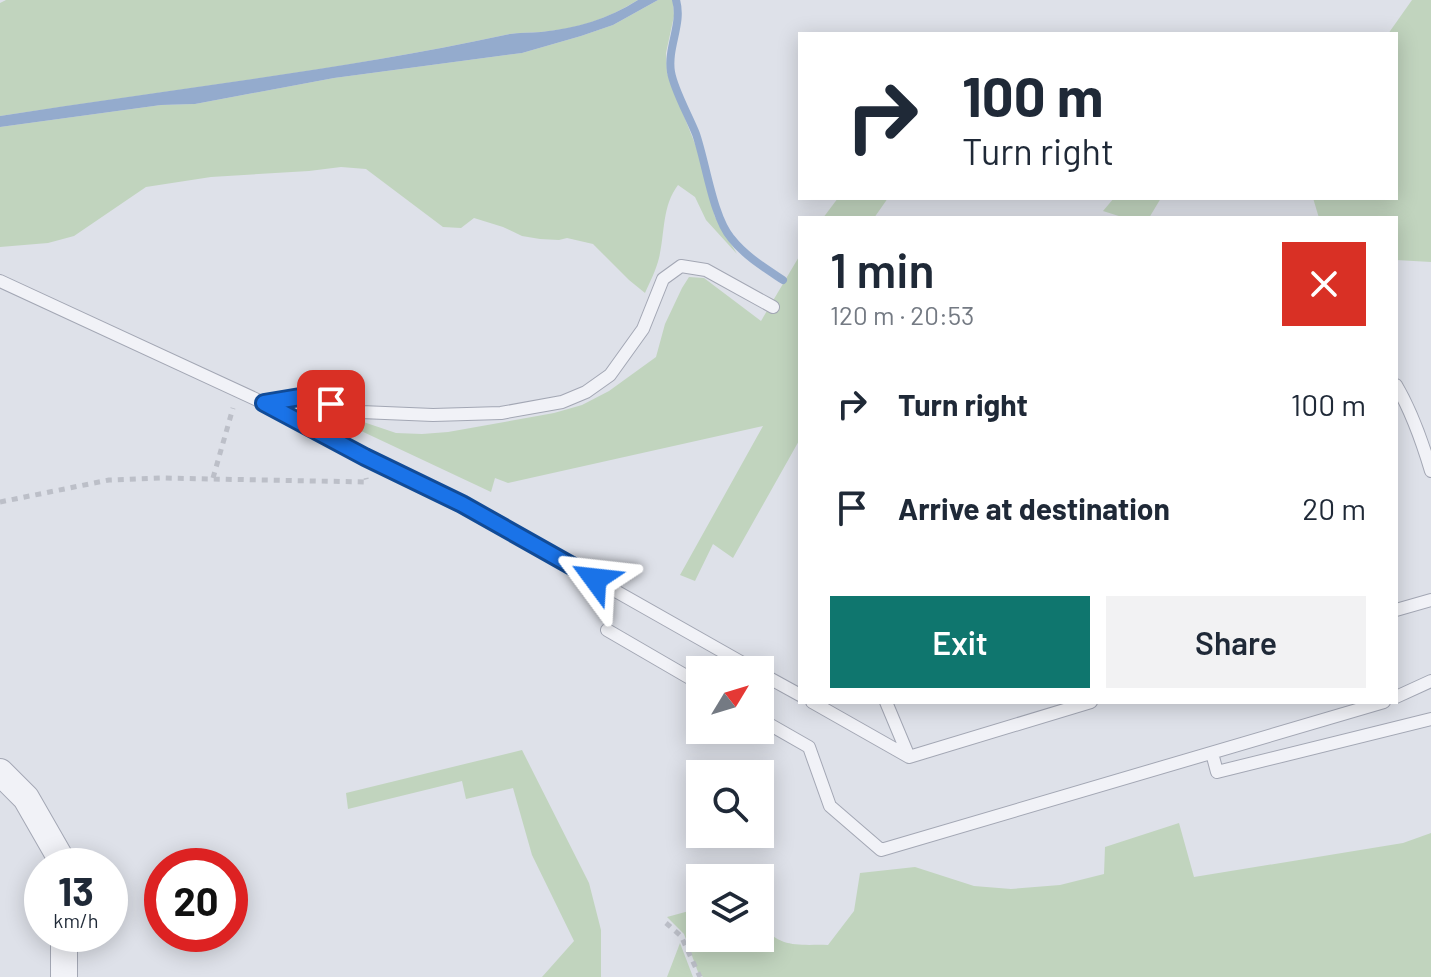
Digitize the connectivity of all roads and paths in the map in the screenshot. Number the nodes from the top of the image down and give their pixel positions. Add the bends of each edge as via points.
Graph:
1 (0, 281) edge
2 (773, 307) dead end
3 (1398, 388) edge
4 (238, 391) junction
5 (264, 403) junction
6 (365, 457) junction
7 (1431, 471) edge
8 (213, 478) junction
9 (0, 502) edge
10 (1431, 600) edge
11 (1398, 609) edge
12 (607, 630) dead end
13 (731, 656) edge
14 (686, 676) edge
15 (774, 680) edge
16 (1431, 681) edge
17 (798, 694) edge
18 (1398, 696) edge
19 (816, 704) edge
20 (887, 704) edge
21 (1084, 704) edge
22 (1377, 704) edge
23 (1431, 719) edge
24 (774, 727) edge
25 (1212, 753) junction
26 (909, 757) junction
27 (0, 772) edge
28 (55, 848) edge
29 (666, 923) dead end
30 (64, 952) edge
31 (64, 977) edge
32 (700, 977) edge

1 - 4 lane
2 - 5 lane via 706,270 681,266 663,279 643,329 610,375 562,402 501,413 433,415 361,412 300,397
3 - 7 lane
4 - 5 lane
4 - 8 path
5 - 6 lane
6 - 8 path via 367,482
6 - 13 lane via 462,504
8 - 9 path via 109,480
10 - 11 lane
12 - 14 lane
15 - 17 lane
16 - 18 lane
19 - 26 lane
20 - 26 lane
21 - 26 lane
22 - 25 lane
23 - 25 lane via 1217,772
24 - 25 lane via 809,747 830,806 881,850
27 - 28 street via 26,798
29 - 32 path via 681,936
30 - 31 street

